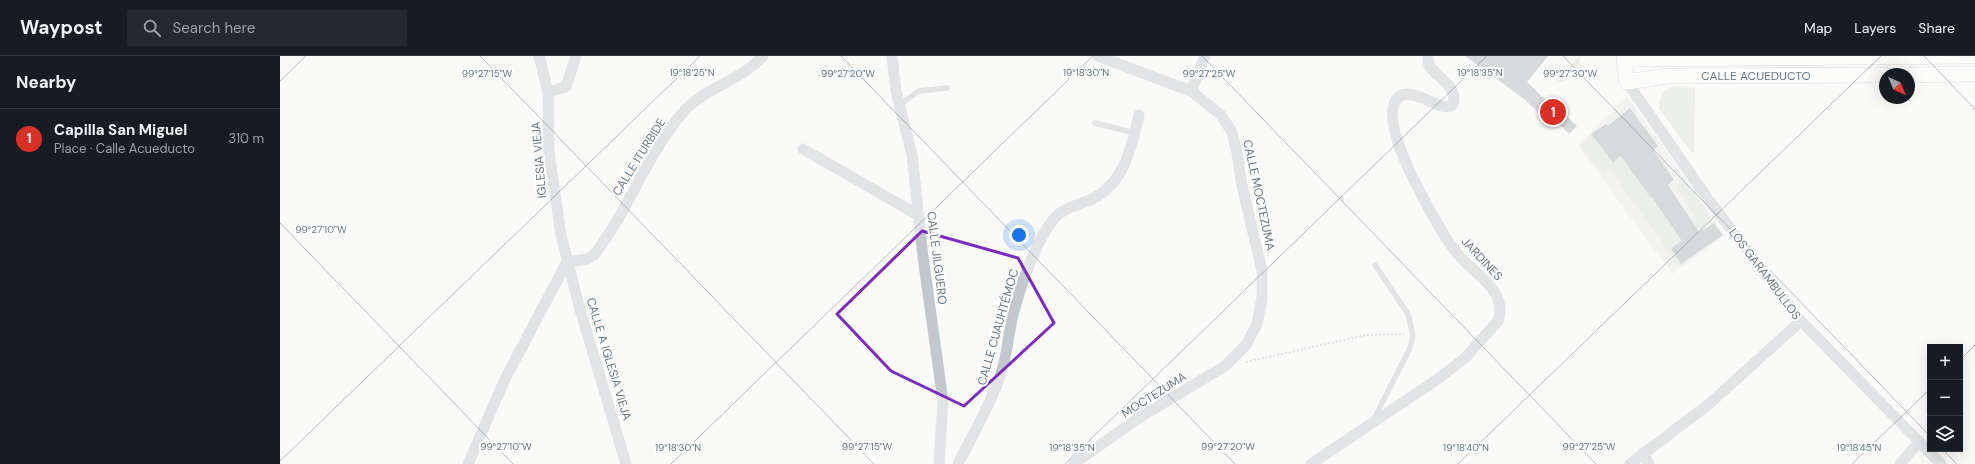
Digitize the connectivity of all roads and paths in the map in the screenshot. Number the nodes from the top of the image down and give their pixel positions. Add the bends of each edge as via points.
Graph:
1 (539, 56) edge
2 (576, 56) edge
3 (763, 56) edge
4 (892, 56) edge
5 (1098, 56) edge
6 (1205, 56) edge
7 (1944, 56) edge
8 (1969, 56) edge
9 (1975, 56) edge
10 (1622, 58) edge
11 (1842, 58) junction
12 (1429, 60) edge
13 (1972, 74) edge
14 (1840, 75) junction
15 (1879, 75) edge
16 (1915, 75) edge
17 (1627, 82) junction
18 (948, 88) dead end
19 (1191, 91) junction
20 (548, 92) junction
21 (899, 105) junction
22 (1139, 115) dead end
23 (1095, 122) dead end
24 (1135, 133) junction
25 (803, 149) dead end
26 (918, 215) junction
27 (567, 262) junction
28 (1375, 265) dead end
29 (1801, 322) junction
30 (1413, 335) junction
31 (1246, 345) joint
32 (1225, 366) junction
33 (1371, 424) junction
34 (1919, 442) junction
35 (1643, 453) junction
36 (468, 464) edge
37 (626, 464) edge
38 (939, 464) edge
39 (958, 464) edge
40 (1073, 464) edge
41 (1311, 464) edge
42 (1630, 464) edge
43 (1649, 464) edge
44 (1900, 464) edge
45 (1941, 464) edge

1 - 20 street, IGLESIA VIEJA
2 - 20 street via 566,87
3 - 27 street, CALLE ITURBIDE via 740,75 686,109 666,135 597,252 587,259
4 - 21 street, CALLE JILGUERO
5 - 19 street, CALLE MOCTEZUMA
6 - 19 street
7 - 8 street, CALLE ACUEDUCTO
7 - 11 street, CALLE ACUEDUCTO
8 - 9 street, CALLE ACUEDUCTO
8 - 13 street
10 - 11 street, CALLE ACUEDUCTO
10 - 17 street, LOS GARAMBULLOS
11 - 14 street
12 - 33 street, JARDINES via 1452,91 1452,104 1447,107 1439,106 1415,94 1407,92 1400,95 1394,102 1393,112 1396,135 1415,184 1446,239 1497,294 1501,303 1501,313 1498,321 1465,358
13 - 16 street
14 - 15 street, CALLE ACUEDUCTO
14 - 17 street, CALLE ACUEDUCTO via 1666,76
17 - 29 street, LOS GARAMBULLOS via 1708,199
18 - 21 lane via 919,91
19 - 31 street, CALLE MOCTEZUMA via 1220,115 1232,132 1237,152 1241,181 1262,270 1262,298 1257,324
20 - 27 street, IGLESIA VIEJA via 549,152
21 - 26 street, CALLE JILGUERO via 912,155
22 - 24 street, CALLE CUAUHTÉMOC
23 - 24 lane
24 - 39 street, CALLE CUAUHTÉMOC via 1125,164 1107,190 1093,199 1061,212 1046,231 1028,268 1013,315 1000,377
25 - 26 street
26 - 38 street, CALLE JILGUERO via 942,401
27 - 36 street via 505,379
27 - 37 street, CALLE A IGLESIA VIEJA
28 - 30 lane via 1408,314
29 - 34 street, LOS GARAMBULLOS
29 - 35 street via 1709,404
30 - 32 path via 1366,335
30 - 33 lane via 1407,354
31 - 32 street, MOCTEZUMA
32 - 40 street, MOCTEZUMA via 1142,416
33 - 41 street, JARDINES
34 - 44 street
34 - 45 street, LOS GARAMBULLOS
35 - 42 street
35 - 43 street

